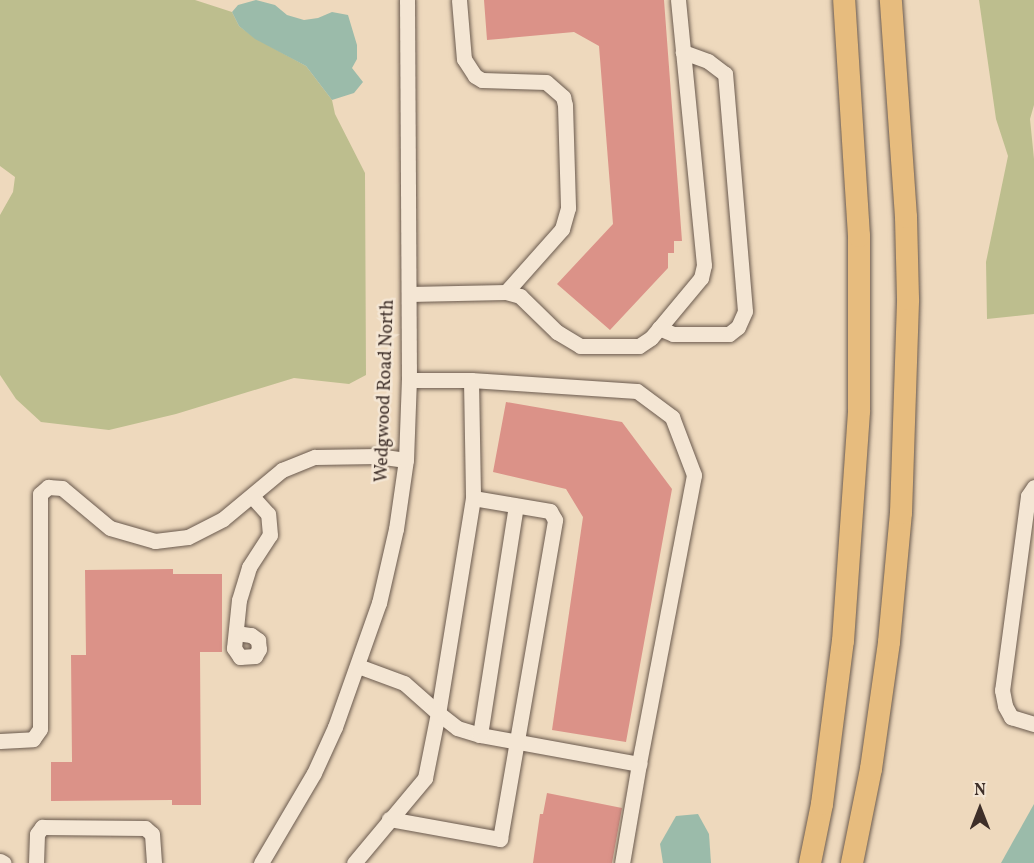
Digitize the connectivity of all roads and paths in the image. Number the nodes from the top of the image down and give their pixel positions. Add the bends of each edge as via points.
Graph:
1 (407, 0) edge
2 (459, 0) edge
3 (678, 0) edge
4 (844, 0) edge
5 (891, 0) edge
6 (683, 52) junction
7 (506, 292) junction
8 (409, 294) junction
9 (659, 328) junction
10 (409, 380) junction
11 (471, 380) junction
12 (406, 460) junction
13 (1034, 487) edge
14 (252, 496) junction
15 (473, 498) junction
16 (516, 506) junction
17 (892, 609) junction
18 (236, 633) dead end
19 (358, 666) junction
20 (438, 713) junction
21 (1034, 723) edge
22 (480, 735) junction
23 (0, 741) edge
24 (516, 743) junction
25 (639, 764) junction
26 (822, 804) junction
27 (389, 819) junction
28 (0, 861) edge
29 (4, 863) edge
30 (36, 863) edge
31 (154, 863) edge
32 (261, 863) edge
33 (354, 863) edge
34 (622, 863) edge
35 (801, 863) edge
36 (810, 863) edge
37 (852, 863) edge
38 (866, 863) edge

1 - 8 street, Wedgwood Road North
2 - 7 street via 462,51 475,76 483,80 546,82 563,97 565,105 568,208 561,228
3 - 6 street
4 - 26 highway via 860,236 860,411 843,641
5 - 17 highway via 906,205 908,299 901,513
6 - 9 street via 704,266 701,278
6 - 9 street via 708,61 725,74 745,310 738,327 729,334 673,334
7 - 8 street
7 - 9 street via 520,296 557,332 580,346 639,346
8 - 10 street, Wedgwood Road North
10 - 11 street
10 - 12 street, Wedgwood Road North
11 - 15 street
11 - 25 street via 638,391 672,417 694,475
12 - 14 street via 377,456 315,457 282,470
12 - 19 street, Wedgwood Road North via 380,603
13 - 21 street via 1028,496 1002,690 1011,717
14 - 18 street via 268,514 270,535 249,567 239,600
14 - 23 street via 223,519 188,537 155,541 110,528 62,488 48,487 40,494 40,729 33,739
15 - 16 street
15 - 20 street
16 - 22 street
16 - 24 street via 550,511 555,520
17 - 37 highway via 871,769
17 - 38 highway via 879,792
19 - 20 street via 404,683
19 - 32 street, Wedgwood Road North via 314,773
20 - 22 street via 457,728
20 - 27 street via 425,778
22 - 24 street
24 - 25 street
24 - 27 street via 500,839
25 - 34 street
26 - 35 highway
26 - 36 highway
27 - 33 street
28 - 29 street
30 - 31 street via 37,834 42,827 145,828 152,834

